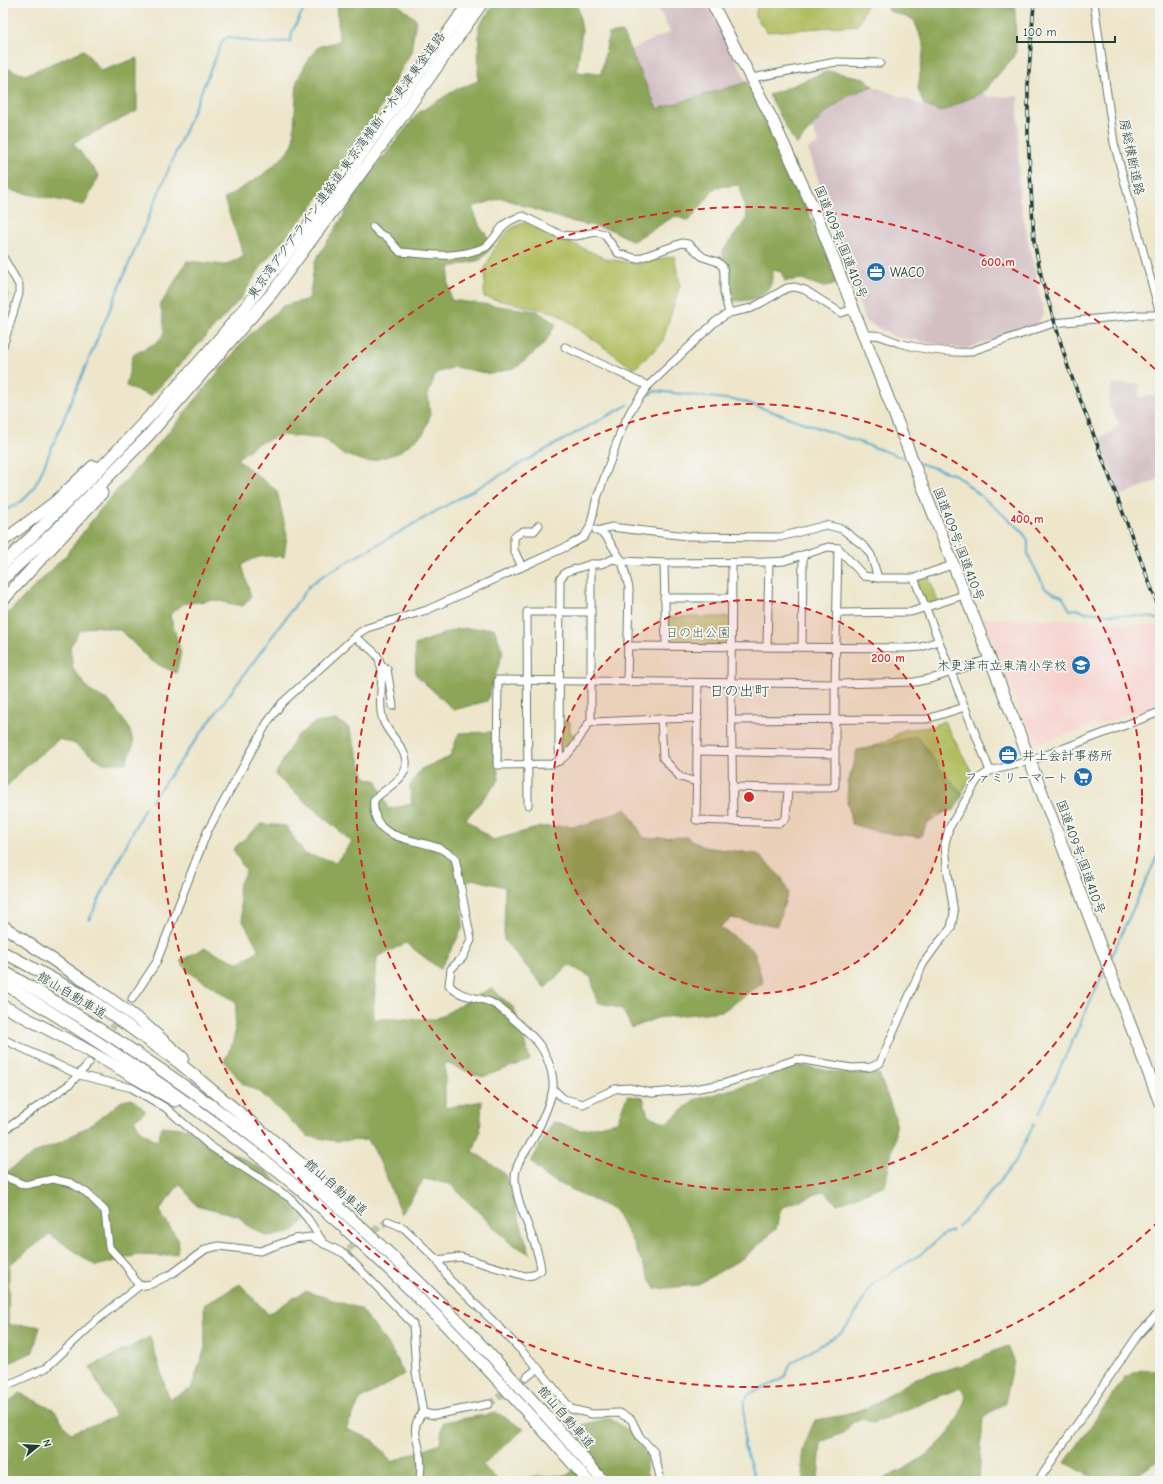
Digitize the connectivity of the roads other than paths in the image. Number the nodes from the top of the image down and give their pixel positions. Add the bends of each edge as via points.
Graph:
1 (468, 3) edge
2 (482, 3) edge
3 (712, 3) edge
4 (1094, 3) edge
5 (880, 63) dead end
6 (752, 78) junction
7 (373, 227) dead end
8 (3, 257) edge
9 (853, 309) junction
10 (729, 313) junction
11 (1160, 314) edge
12 (863, 336) junction
13 (3, 346) edge
14 (565, 347) dead end
15 (204, 365) junction
16 (648, 386) junction
17 (539, 526) dead end
18 (593, 529) junction
19 (3, 541) edge
20 (838, 548) junction
21 (803, 555) junction
22 (622, 561) junction
23 (769, 562) junction
24 (664, 563) junction
25 (732, 563) junction
26 (3, 564) edge
27 (591, 564) junction
28 (952, 565) junction
29 (522, 566) junction
30 (878, 578) junction
31 (914, 578) junction
32 (3, 579) edge
33 (964, 595) junction
34 (664, 598) junction
35 (732, 598) junction
36 (3, 600) edge
37 (926, 608) junction
38 (560, 612) junction
39 (591, 612) junction
40 (837, 613) junction
41 (355, 637) junction
42 (938, 641) junction
43 (628, 646) junction
44 (666, 646) junction
45 (731, 646) junction
46 (767, 646) junction
47 (802, 647) junction
48 (836, 647) junction
49 (989, 658) junction
50 (380, 664) junction
51 (951, 673) junction
52 (528, 681) junction
53 (559, 681) junction
54 (592, 682) junction
55 (627, 682) junction
56 (698, 683) junction
57 (731, 683) junction
58 (835, 684) junction
59 (393, 706) dead end
60 (965, 707) junction
61 (1160, 712) edge
62 (698, 718) junction
63 (661, 719) junction
64 (732, 720) junction
65 (835, 720) junction
66 (591, 723) junction
67 (698, 751) junction
68 (732, 752) junction
69 (835, 754) junction
70 (560, 761) junction
71 (1030, 762) junction
72 (528, 764) junction
73 (990, 771) junction
74 (697, 782) junction
75 (732, 787) junction
76 (789, 788) junction
77 (528, 805) dead end
78 (733, 822) junction
79 (3, 926) edge
80 (3, 952) edge
81 (3, 971) edge
82 (3, 984) edge
83 (132, 999) tunnel mouth
84 (4, 1007) edge
85 (3, 1039) edge
86 (89, 1063) dead end
87 (79, 1075) junction
88 (553, 1089) junction
89 (1160, 1103) edge
90 (245, 1118) junction
91 (217, 1123) junction
92 (3, 1132) edge
93 (3, 1176) edge
94 (388, 1221) dead end
95 (324, 1244) junction
96 (437, 1260) junction
97 (139, 1286) junction
98 (437, 1299) junction
99 (1160, 1311) edge
100 (538, 1368) junction
101 (527, 1377) tunnel mouth
102 (3, 1387) edge
103 (490, 1404) tunnel mouth
104 (423, 1413) junction
105 (420, 1481) edge
106 (588, 1481) edge
107 (603, 1481) edge
108 (661, 1481) edge
109 (1038, 1481) edge

1 - 15 highway, 東京湾アクアライン連絡道;東京湾横断・木更津東金道路 via 309,225
2 - 15 highway, 東京湾アクアライン連絡道;東京湾横断・木更津東金道路 via 299,258 272,293
3 - 6 highway, 国道409号;国道410号
4 - 11 street, 房総横断道路 via 1114,143
5 - 6 street via 836,62
6 - 9 highway, 国道409号;国道410号 via 817,216
7 - 10 street via 387,237 400,252 443,256 472,252 488,246 502,226 523,216 561,235 576,236 596,232 604,234 618,253 637,259 682,243 688,244 703,257 718,262 723,267 724,293
8 - 13 street via 19,285 19,294
9 - 10 street via 841,313 813,294 795,287 780,290 752,308
9 - 12 highway, 国道409号;国道410号
10 - 16 street via 715,322
11 - 12 street via 1054,323 969,352 955,353 929,349 898,342 878,334
12 - 28 highway, 国道409号;国道410号
14 - 16 street
15 - 19 highway via 167,391 55,502
15 - 26 highway, 東京湾アクアライン連絡道;東京湾横断・木更津東金道路 via 143,424 96,475
15 - 32 highway, 東京湾アクアライン連絡道;東京湾横断・木更津東金道路 via 151,432 59,527
15 - 36 highway via 153,442
16 - 18 street via 624,424 596,501
17 - 29 street via 534,531 523,531 514,537 514,550
18 - 22 street via 606,536
18 - 29 street via 577,541
18 - 30 street via 610,527 687,536 780,537 826,525 842,529 865,547 871,555
20 - 21 street via 828,547
20 - 30 street via 864,576
20 - 40 street
21 - 23 street via 784,561
21 - 47 street
22 - 24 street
22 - 27 street via 613,559 602,564
22 - 43 street via 629,588
23 - 25 street
23 - 46 street
24 - 25 street
24 - 34 street
25 - 35 street
27 - 38 street via 561,576
27 - 39 street
28 - 31 street
28 - 33 highway, 国道409号;国道410号
29 - 41 street via 427,610 367,628
30 - 31 street
31 - 37 street
33 - 37 street
33 - 49 highway, 国道409号;国道410号
34 - 35 street
34 - 44 street
35 - 45 street
37 - 40 street via 892,614
37 - 42 street
38 - 39 street
38 - 52 street via 527,612
38 - 53 street
39 - 54 street
40 - 48 street
41 - 50 street via 378,656
41 - 83 street via 282,703 268,723 207,832 156,963
42 - 48 street via 910,648
42 - 51 street
43 - 44 street
43 - 55 street
44 - 45 street
45 - 46 street
45 - 57 street
46 - 47 street
47 - 48 street
48 - 58 street
49 - 51 street
49 - 71 highway, 国道409号;国道410号
50 - 59 street via 387,669
50 - 88 street via 380,711 383,722 403,751 406,766 402,776 374,800 375,814 382,827 392,835 436,847 454,858 471,940 463,957 451,969 449,985 460,994 492,1002 538,1042 546,1055
51 - 58 street via 915,682
51 - 60 street
52 - 53 street
52 - 72 street
52 - 72 street via 498,680 497,765
53 - 54 street
53 - 70 street
54 - 55 street
54 - 66 street
55 - 56 street
56 - 57 street
56 - 62 street
57 - 58 street
57 - 64 street
58 - 65 street
60 - 65 street via 927,719
60 - 73 street
61 - 71 street
62 - 63 street
62 - 67 street
63 - 66 street via 601,720
63 - 74 street via 663,758 680,777
64 - 65 street
64 - 68 street
65 - 69 street
66 - 70 street via 568,755
67 - 68 street
67 - 74 street
68 - 69 street
68 - 75 street
69 - 76 street via 835,786
70 - 72 street via 552,764
71 - 73 street
71 - 89 highway, 国道409号;国道410号
72 - 77 street
73 - 88 street via 978,779 949,828 947,867 954,913 951,928 923,964 880,1063 871,1067 852,1068 797,1059 723,1084 652,1093 629,1088 615,1089 583,1104 564,1099
74 - 78 street via 696,820
75 - 76 street
75 - 78 street
76 - 78 street via 784,821
79 - 90 highway via 142,1022 189,1063
80 - 90 highway via 92,1000 178,1062
81 - 98 highway, 館山自動車道 via 98,1027 223,1114 326,1196
82 - 91 highway, 館山自動車道 via 92,1036
84 - 91 highway
85 - 87 street
86 - 87 street
87 - 92 street
87 - 95 street via 132,1088 166,1108 210,1146 290,1198
88 - 96 street via 537,1133 516,1169 515,1177 540,1257 541,1270 525,1276 461,1257
90 - 98 highway via 304,1166 407,1260
91 - 106 highway, 館山自動車道 via 319,1205 398,1278 461,1340
93 - 97 street via 25,1185 53,1179 71,1183 87,1193 105,1211 109,1247
94 - 96 street via 404,1228
95 - 97 street via 311,1237 294,1239 260,1251 219,1246 206,1249 173,1273 151,1284
95 - 104 street via 347,1252 413,1324 416,1372
96 - 100 street via 450,1280
97 - 102 street via 98,1319 46,1368
98 - 107 highway, 館山自動車道 via 548,1417
99 - 109 street via 1138,1335
100 - 101 street
100 - 108 street via 571,1409 592,1414 619,1413 631,1419 640,1437 654,1452
103 - 104 street via 434,1415
104 - 105 street via 417,1419 414,1428 420,1452

